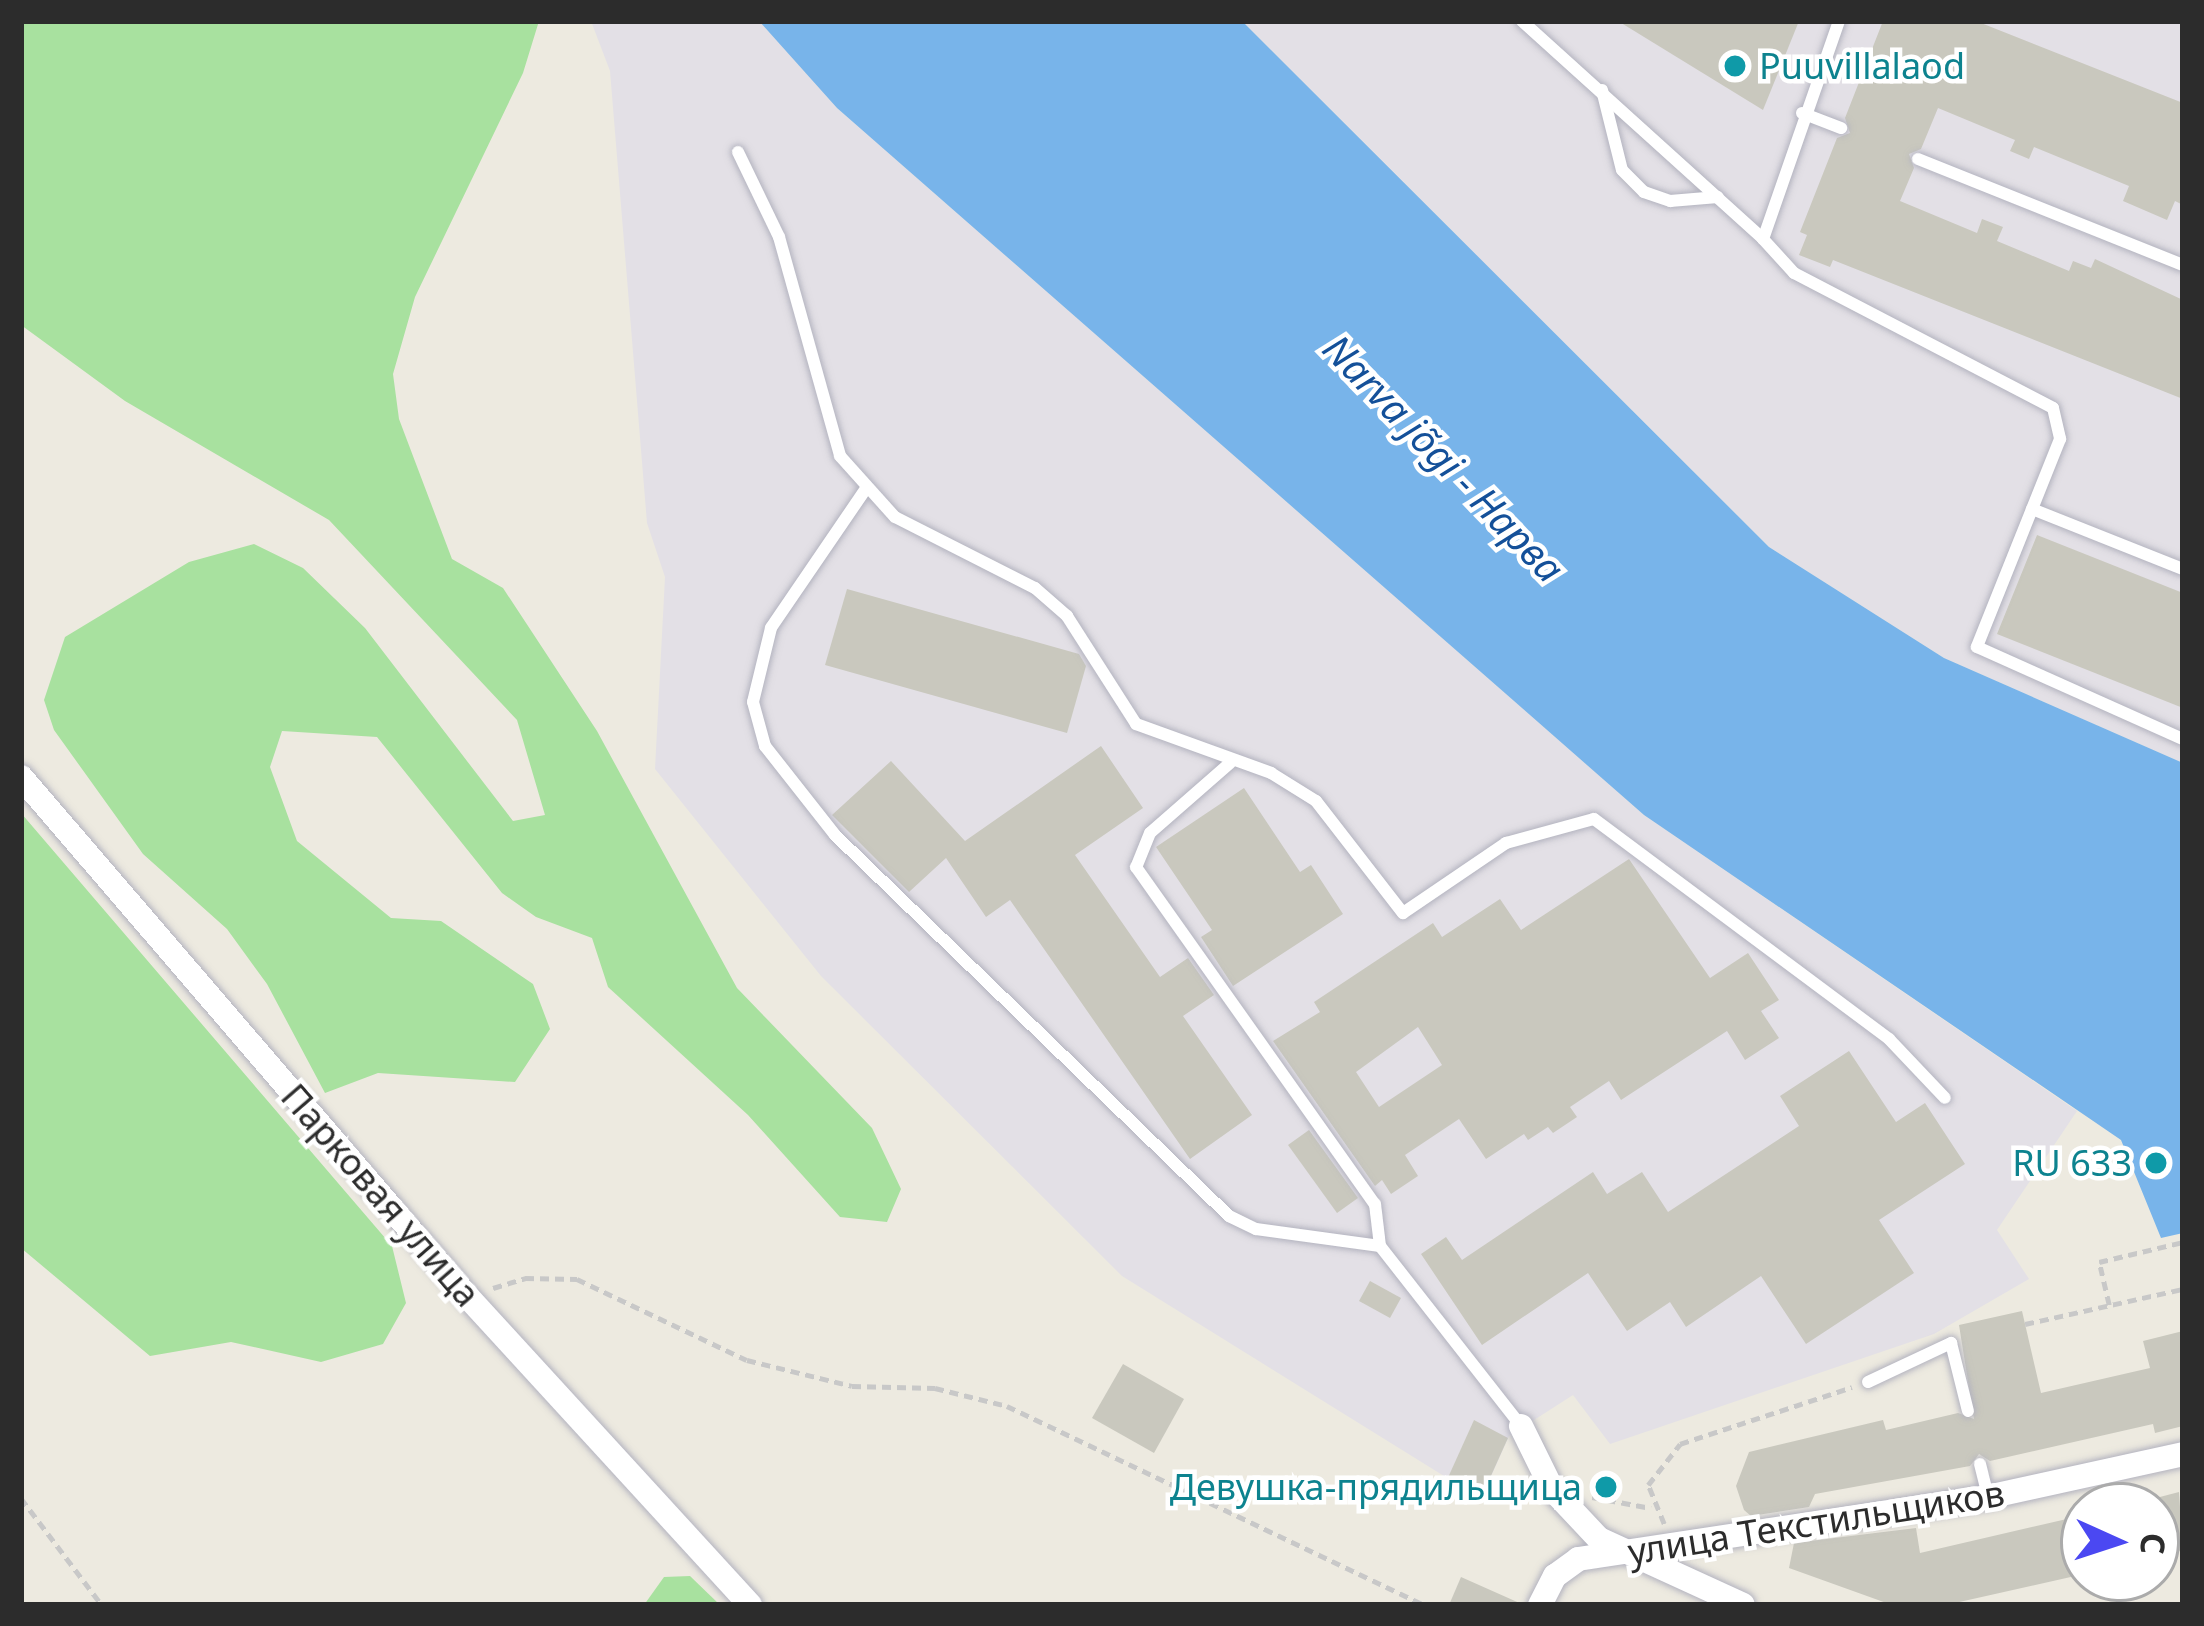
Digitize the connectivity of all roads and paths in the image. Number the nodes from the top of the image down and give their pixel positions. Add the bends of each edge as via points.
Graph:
1 (1522, 21) edge
2 (1839, 21) edge
3 (1602, 89) junction
4 (1802, 113) junction
5 (1841, 128) dead end
6 (738, 152) dead end
7 (1918, 159) dead end
8 (1718, 197) junction
9 (1763, 239) junction
10 (2183, 265) edge
11 (865, 490) junction
12 (2032, 509) junction
13 (2183, 569) edge
14 (2183, 740) edge
15 (1230, 763) junction
16 (21, 777) edge
17 (1945, 1098) dead end
18 (2183, 1242) edge
19 (1380, 1246) junction
20 (2183, 1288) edge
21 (467, 1296) junction
22 (2109, 1305) junction
23 (2025, 1324) dead end
24 (1868, 1382) joint
25 (1968, 1411) dead end
26 (1521, 1426) joint
27 (2183, 1454) edge
28 (1980, 1464) dead end
29 (1552, 1489) junction
30 (1988, 1497) junction
31 (21, 1498) edge
32 (1652, 1508) junction
33 (1691, 1546) junction
34 (1626, 1556) junction
35 (102, 1605) edge
36 (750, 1605) edge
37 (1425, 1605) edge
38 (1540, 1605) edge
39 (1743, 1605) edge

1 - 3 lane
2 - 4 lane
3 - 8 lane
3 - 8 lane via 1622,170 1644,193 1670,201
4 - 5 lane
4 - 9 lane
6 - 11 lane via 778,237 840,456
7 - 10 lane
8 - 9 lane
9 - 12 lane via 1794,273 2053,408 2060,439
11 - 15 lane via 895,517 1051,602 1099,655 1136,724
11 - 19 lane via 771,628 753,702 765,746 835,836 1228,1216 1256,1229
12 - 13 lane
12 - 14 lane via 1977,646
15 - 17 lane via 1271,773 1316,801 1403,913 1506,843 1594,819 1888,1039
15 - 19 lane via 1150,833 1136,867 1376,1204
16 - 21 street, Парковая улица
18 - 22 path via 2099,1262
19 - 26 lane
20 - 22 path
21 - 36 street, Парковая улица
21 - 37 path via 525,1278 577,1279 747,1360 852,1386 934,1388 1007,1406
22 - 23 path
24 - 25 lane via 1951,1343
24 - 32 path via 1680,1444 1648,1485
26 - 29 street
27 - 30 street, улица Текстильщиков
28 - 30 lane
29 - 32 path
29 - 34 street
30 - 33 street, улица Текстильщиков
31 - 35 path
32 - 33 path
33 - 34 street, улица Текстильщиков
34 - 38 street, улица Текстильщиков via 1578,1559 1555,1576
34 - 39 street

